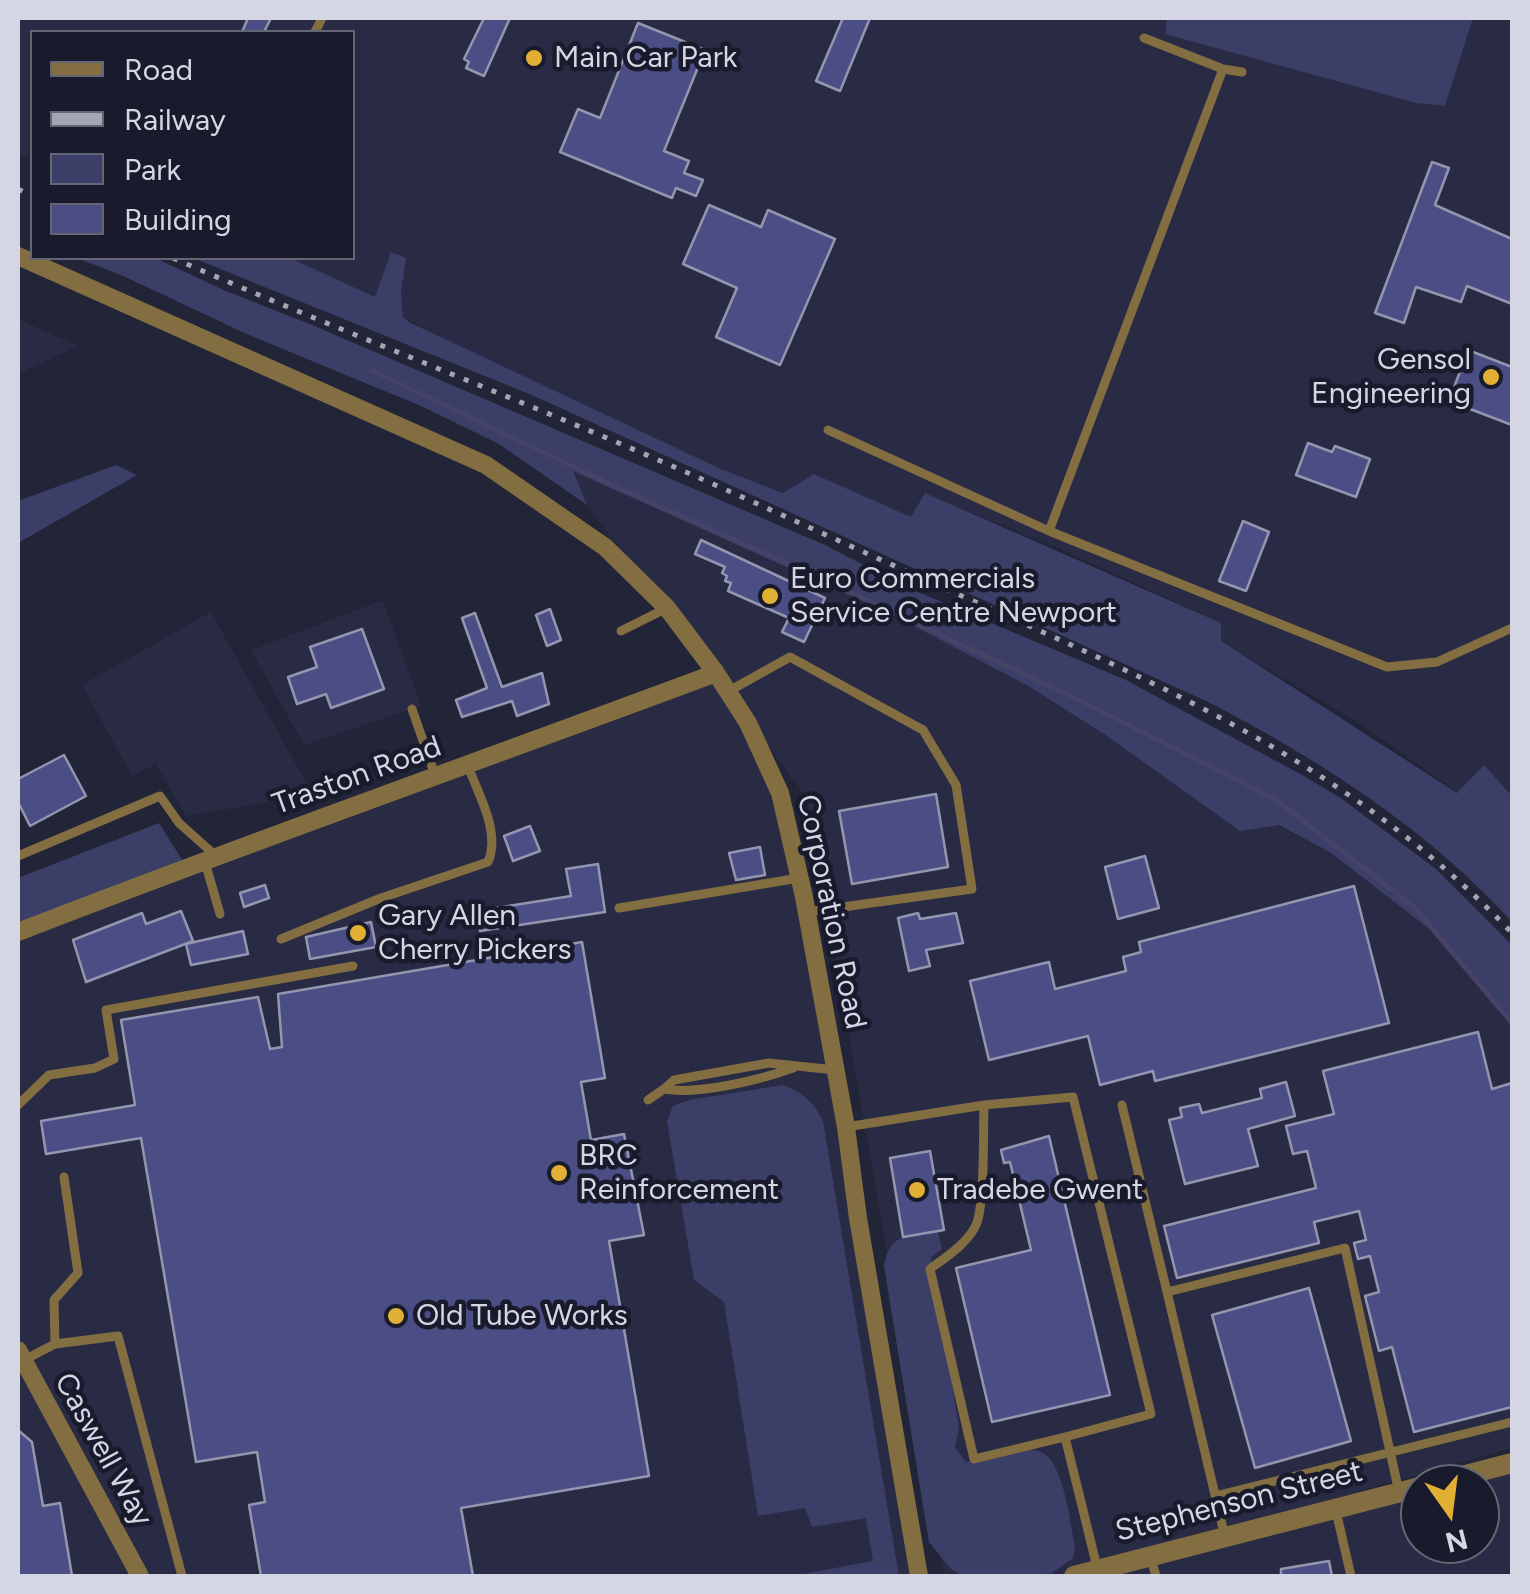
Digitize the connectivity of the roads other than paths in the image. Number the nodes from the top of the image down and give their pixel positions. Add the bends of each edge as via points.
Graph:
1 (1144, 38) dead end
2 (1223, 69) junction
3 (1242, 72) dead end
4 (18, 256) edge
5 (828, 430) dead end
6 (1049, 531) junction
7 (667, 608) junction
8 (1512, 628) edge
9 (622, 631) dead end
10 (716, 673) junction
11 (728, 692) junction
12 (412, 709) dead end
13 (468, 766) junction
14 (436, 778) junction
15 (18, 856) edge
16 (210, 858) junction
17 (800, 878) junction
18 (619, 908) dead end
19 (807, 912) junction
20 (220, 914) dead end
21 (18, 932) edge
22 (281, 939) dead end
23 (353, 966) dead end
24 (835, 1070) junction
25 (648, 1100) dead end
26 (18, 1105) edge
27 (984, 1105) junction
28 (1122, 1105) dead end
29 (846, 1127) junction
30 (64, 1177) dead end
31 (1167, 1292) junction
32 (55, 1344) junction
33 (20, 1355) edge
34 (1512, 1422) edge
35 (1065, 1437) junction
36 (1389, 1451) junction
37 (1398, 1492) joint
38 (1215, 1496) junction
39 (1335, 1509) junction
40 (1225, 1537) junction
41 (1153, 1566) edge
42 (1098, 1570) junction
43 (140, 1576) edge
44 (182, 1576) edge
45 (919, 1576) edge
46 (1074, 1576) edge
47 (1351, 1576) edge

1 - 2 lane
2 - 3 lane
2 - 6 lane
4 - 7 street, Corporation Road via 486,466 606,547
5 - 6 lane
6 - 8 lane via 1388,667 1436,662
7 - 9 lane
7 - 10 street, Corporation Road
10 - 11 street, Corporation Road
10 - 13 street, Traston Road
11 - 17 street, Corporation Road via 780,794
11 - 19 lane via 790,657 924,730 956,785 972,888
12 - 14 lane
13 - 14 street, Traston Road
13 - 22 lane via 490,826 488,862
14 - 16 street, Traston Road
15 - 16 lane via 160,796
16 - 20 lane
16 - 21 street, Traston Road
17 - 18 lane
17 - 19 street, Corporation Road
19 - 24 street, Corporation Road
23 - 26 lane via 106,1010 114,1060 49,1075
24 - 25 lane via 793,1068 664,1089
24 - 29 street, Corporation Road
27 - 29 lane
27 - 35 lane via 976,1227 930,1269 974,1459
27 - 35 lane via 1073,1096 1151,1414
28 - 31 lane
29 - 45 street, Corporation Road
30 - 32 lane via 78,1273 54,1300
31 - 36 lane via 1345,1248
31 - 38 lane
32 - 33 lane
32 - 44 lane via 118,1336
33 - 43 street, Caswell Way
34 - 36 lane
35 - 42 lane
36 - 37 lane
36 - 38 lane
37 - 39 street, Stephenson Street
38 - 40 lane
39 - 40 street, Stephenson Street
39 - 47 lane
40 - 41 street, Stephenson Street
41 - 42 street, Stephenson Street
42 - 46 street, Stephenson Street

